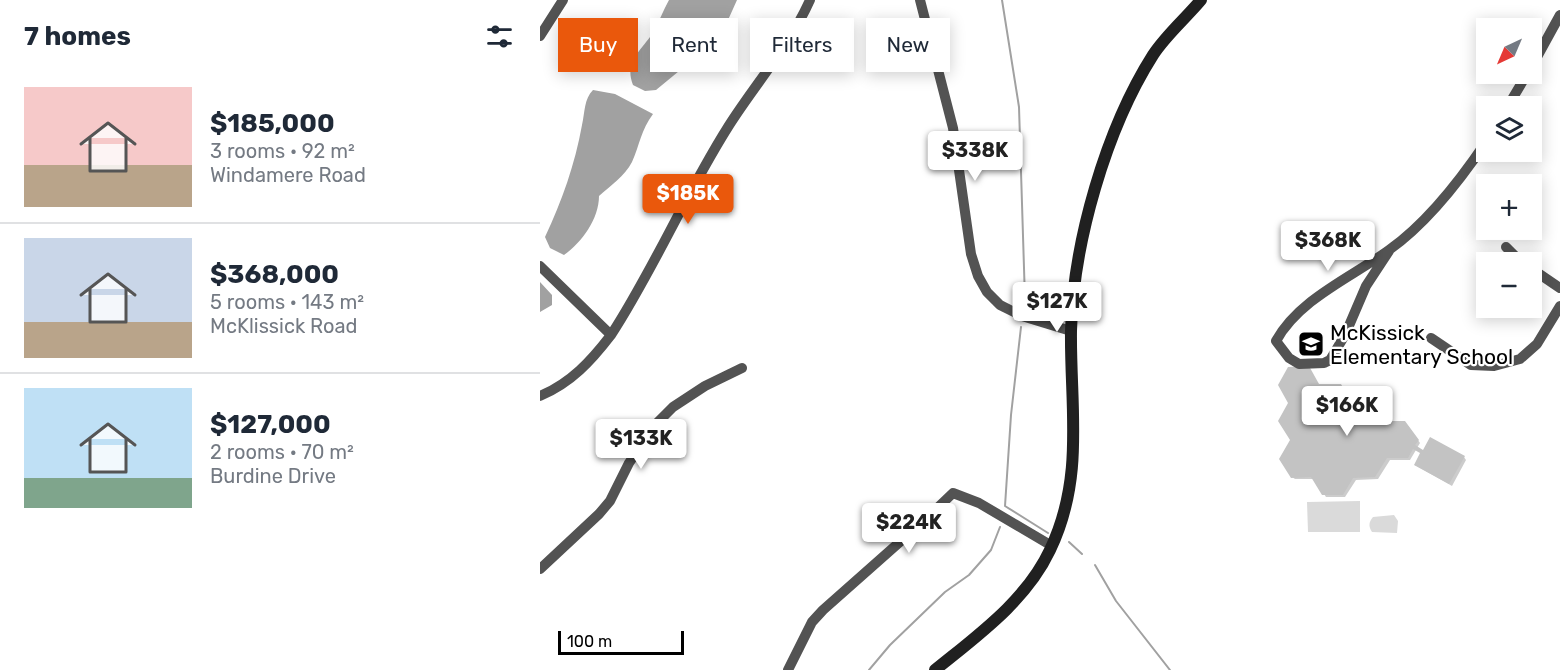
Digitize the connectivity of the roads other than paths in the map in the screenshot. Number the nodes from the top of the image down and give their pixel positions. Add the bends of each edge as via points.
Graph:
1 (563, 0) edge
2 (810, 0) edge
3 (920, 0) edge
4 (1201, 0) edge
5 (1560, 15) edge
6 (540, 36) edge
7 (1542, 48) edge
8 (1476, 158) edge
9 (1506, 247) dead end
10 (1389, 251) junction
11 (1510, 252) edge
12 (540, 266) edge
13 (1542, 276) edge
14 (1560, 288) edge
15 (1560, 306) edge
16 (1071, 331) junction
17 (611, 335) junction
18 (1431, 338) dead end
19 (742, 368) dead end
20 (540, 396) edge
21 (1052, 546) junction
22 (540, 569) edge
23 (788, 670) edge
24 (935, 670) edge

1 - 6 street
2 - 17 street via 787,43 713,151 635,298
3 - 16 street via 953,128 971,254 978,276 1000,305
4 - 16 street via 1154,54 1121,113 1085,231
5 - 7 street
8 - 10 street via 1435,207
9 - 11 street
10 - 10 street via 1326,291 1288,322 1276,340 1289,358 1299,364 1330,360 1366,286
12 - 17 street
13 - 14 street
15 - 18 street via 1537,344 1511,362 1471,365
16 - 21 street via 1075,412 1072,464 1064,513
17 - 20 street via 574,377
19 - 22 street via 674,406 629,463 610,501
21 - 23 street via 979,503 952,492 823,610 812,622
21 - 24 street via 1016,600

